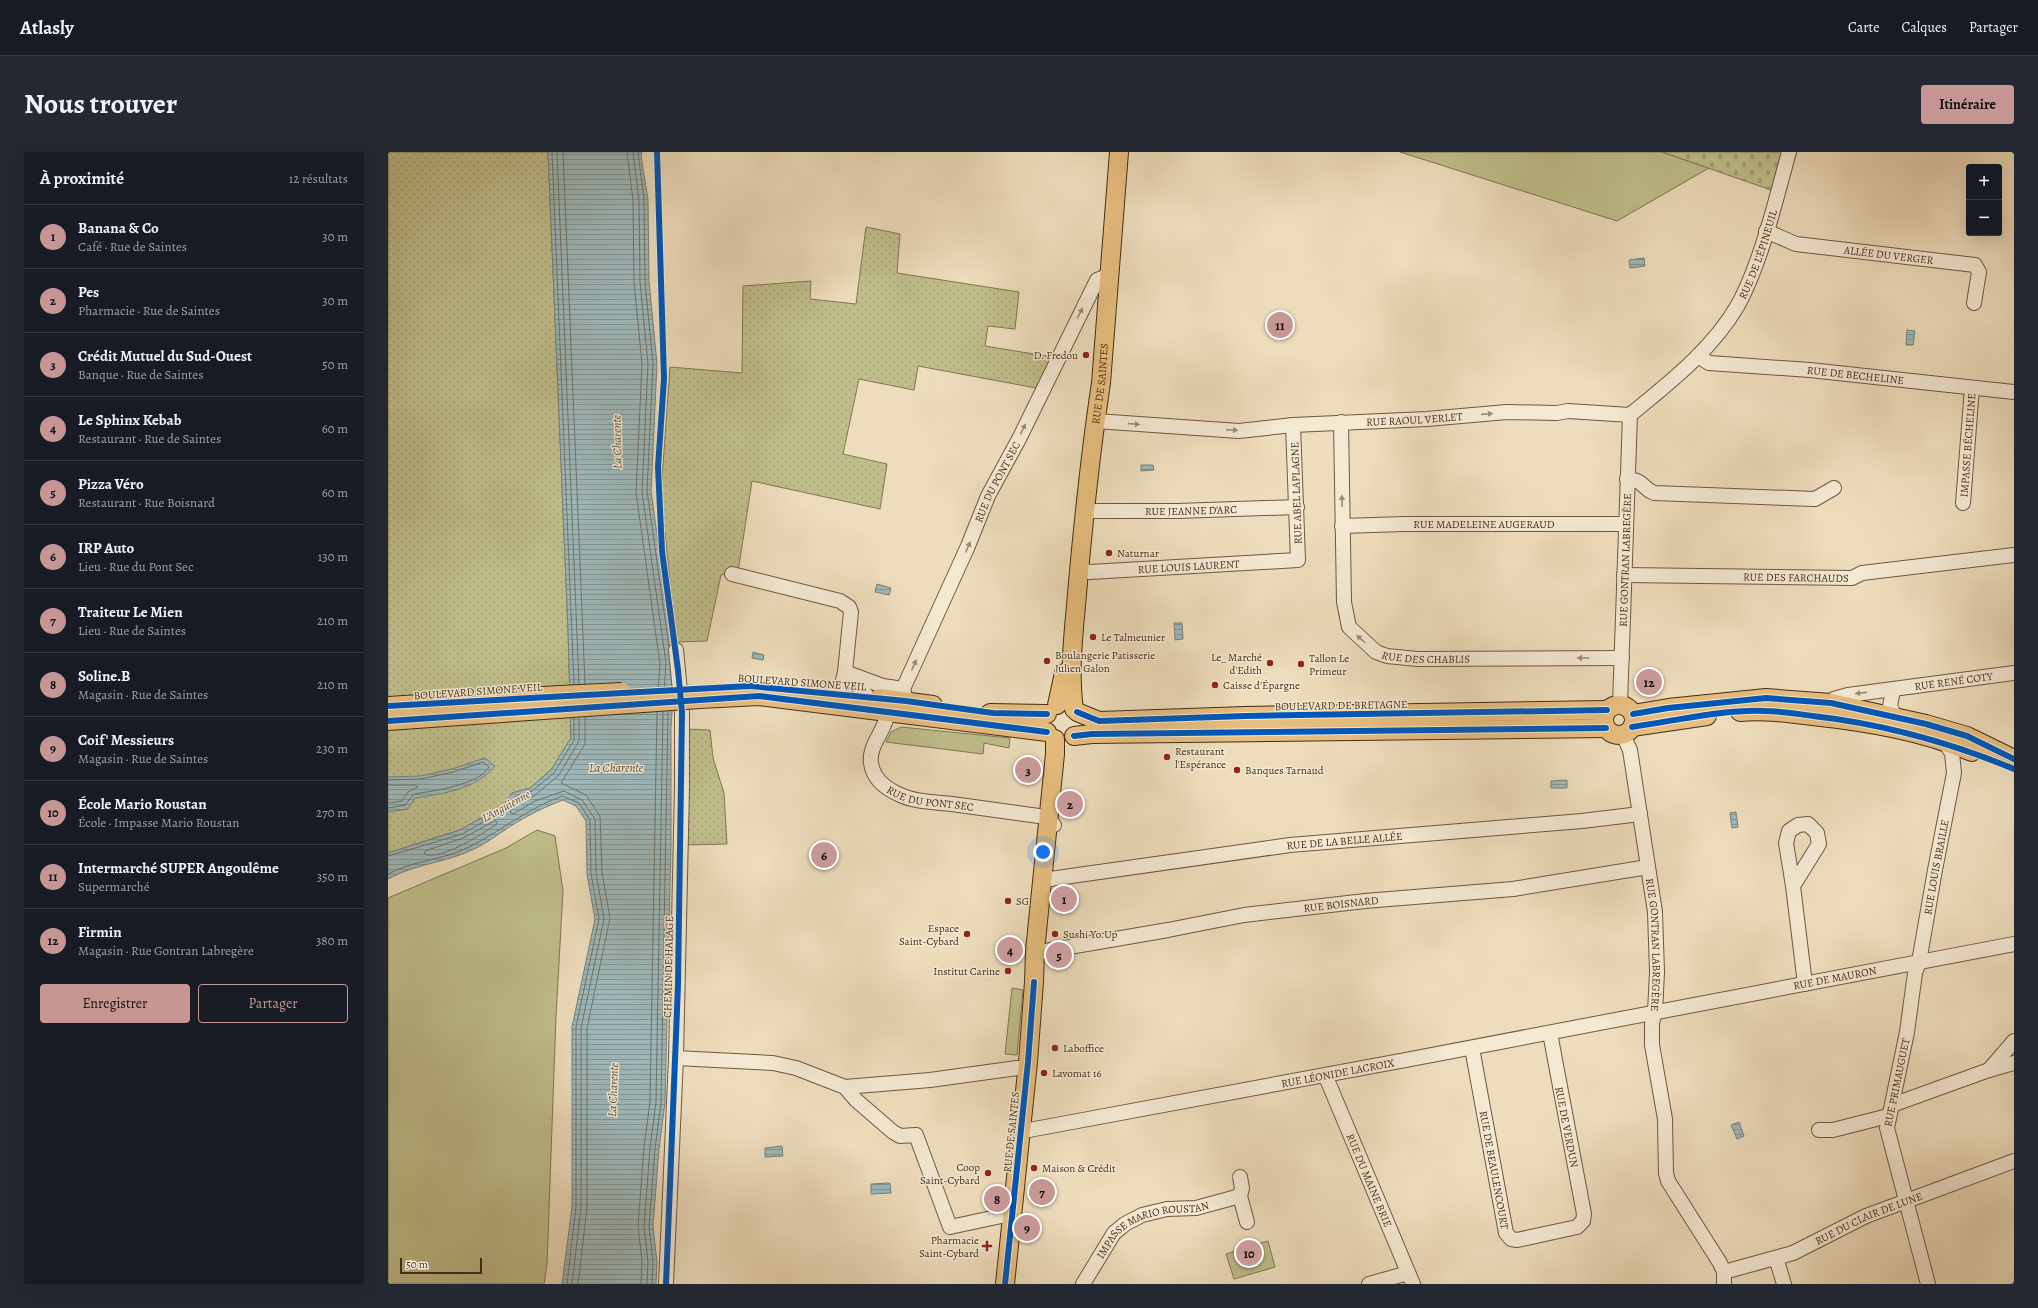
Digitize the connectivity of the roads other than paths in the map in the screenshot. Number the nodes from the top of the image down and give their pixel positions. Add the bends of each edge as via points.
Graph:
1 (1119, 152) edge
2 (1789, 152) edge
3 (1766, 231) junction
4 (1110, 275) junction
5 (1974, 303) dead end
6 (1702, 351) junction
7 (1972, 388) junction
8 (2014, 392) edge
9 (1630, 415) junction
10 (1096, 421) junction
11 (1341, 422) junction
12 (1293, 425) junction
13 (1627, 479) junction
14 (1834, 488) dead end
15 (1963, 503) dead end
16 (1297, 507) junction
17 (1086, 511) junction
18 (1626, 524) junction
19 (1342, 526) junction
20 (2014, 554) edge
21 (1298, 560) joint
22 (1079, 570) junction
23 (732, 574) dead end
24 (1624, 575) junction
25 (676, 650) dead end
26 (1622, 658) junction
27 (845, 672) junction
28 (2014, 673) edge
29 (1893, 690) junction
30 (699, 694) junction
31 (833, 694) junction
32 (904, 695) junction
33 (868, 697) junction
34 (559, 702) junction
35 (1831, 703) junction
36 (388, 706) edge
37 (1064, 710) junction
38 (888, 712) junction
39 (1895, 717) junction
40 (1623, 718) junction
41 (388, 720) edge
42 (1061, 737) junction
43 (1945, 743) junction
44 (1974, 753) junction
45 (2014, 759) edge
46 (2014, 770) edge
47 (1954, 773) junction
48 (1640, 814) junction
49 (1052, 823) junction
50 (1648, 868) junction
51 (1050, 878) junction
52 (1793, 886) dead end
53 (2014, 944) edge
54 (1037, 951) junction
55 (1919, 962) junction
56 (1805, 984) junction
57 (1655, 1012) junction
58 (1550, 1033) junction
59 (2014, 1041) edge
60 (1472, 1048) junction
61 (676, 1058) junction
62 (2014, 1063) edge
63 (1028, 1069) junction
64 (1989, 1070) junction
65 (1326, 1076) junction
66 (845, 1088) junction
67 (1890, 1111) junction
68 (1020, 1130) junction
69 (1819, 1130) dead end
70 (2014, 1161) edge
71 (1240, 1177) dead end
72 (1240, 1196) junction
73 (1907, 1201) junction
74 (1011, 1216) junction
75 (1583, 1221) joint
76 (1247, 1222) dead end
77 (1776, 1258) junction
78 (1411, 1278) edge
79 (1724, 1278) edge
80 (666, 1284) edge
81 (1005, 1284) edge
82 (1083, 1284) edge
83 (1369, 1284) edge
84 (1784, 1284) edge
85 (1928, 1284) edge

1 - 4 main road, RUE DE SAINTES
2 - 3 street, RUE DE L'ÉPINEUIL
3 - 5 street, ALLÉE DU VERGER via 1796,244 1975,265 1979,272
3 - 6 street, RUE DE L'ÉPINEUIL via 1740,300 1727,321
4 - 10 main road, RUE DE SAINTES
32 -> 4 street, RUE DU PONT SEC via 988,496 1097,280
6 - 7 street, RUE DE BECHELINE via 1709,363 1810,370
6 - 9 street
7 - 8 street, RUE DE BECHELINE
7 - 15 street, IMPASSE BÉCHELINE
11 -> 9 street, RUE RAOUL VERLET via 1506,412 1568,411
9 - 13 street, RUE GONTRAN LABREGÈRE
10 -> 12 street, RUE RAOUL VERLET via 1238,431
10 - 17 main road, RUE DE SAINTES
11 - 12 street, RUE RAOUL VERLET
19 -> 11 street, RUE DES CHABLIS
12 - 16 street, RUE ABEL LAPLAGNE
13 - 14 street via 1640,482 1654,493 1814,499
13 - 18 street, RUE GONTRAN LABREGÈRE
16 - 17 street, RUE JEANNE D'ARC
16 - 21 street, RUE ABEL LAPLAGNE
17 - 22 main road, RUE DE SAINTES
18 - 19 street, RUE MADELEINE AUGERAUD
18 - 24 street, RUE GONTRAN LABREGÈRE
26 -> 19 street, RUE DES CHABLIS via 1417,659 1387,656 1376,652 1349,627 1344,602
20 - 24 street, RUE DES FARCHAUDS via 1862,573 1852,578
21 - 22 street, RUE LOUIS LAURENT via 1090,572
22 - 37 main road, RUE DE SAINTES via 1072,685
23 - 27 street via 840,601 849,607 851,612
24 - 26 street, RUE GONTRAN LABREGÈRE
25 - 61 street, CHEMIN DE HALAGE via 682,712
26 - 40 street, RUE GONTRAN LABREGÈRE
27 - 31 street via 842,684
27 - 32 street
27 - 33 street
28 - 29 street, RUE RENÉ COTY
29 -> 35 street, RUE RENÉ COTY via 1848,695 1834,699
29 - 39 street via 1890,706
30 - 31 main road, BOULEVARD SIMONE VEIL via 750,686
30 - 34 main road, BOULEVARD SIMONE VEIL, bridge
30 - 38 main road, BOULEVARD SIMONE VEIL via 759,696
31 - 33 main road, BOULEVARD SIMONE VEIL
32 - 33 main road, BOULEVARD SIMONE VEIL
32 - 37 main road, BOULEVARD SIMONE VEIL via 993,713
34 - 36 main road, BOULEVARD SIMONE VEIL
34 - 41 main road, BOULEVARD SIMONE VEIL
35 - 39 main road, BOULEVARD DE BRETAGNE
35 - 40 main road, BOULEVARD DE BRETAGNE via 1766,698 1668,708
37 - 40 main road, BOULEVARD DE BRETAGNE via 1099,721 1245,716
37 - 42 main road via 1044,723
37 - 42 main road via 1079,717 1080,728
38 - 42 main road, BOULEVARD SIMONE VEIL
38 - 49 street, RUE DU PONT SEC via 888,718 870,761 876,778 888,789 913,799
39 - 45 main road, BOULEVARD DE BRETAGNE via 1967,736
40 - 42 main road via 1603,719 1606,728 1092,734
40 - 43 main road, BOULEVARD DE BRETAGNE via 1765,711 1869,724
40 - 48 street, RUE GONTRAN LABREGÈRE
42 - 49 main road, RUE DE SAINTES via 1064,755 1062,785
43 - 44 main road, BOULEVARD DE BRETAGNE
43 - 47 street, RUE LOUIS BRAILLE via 1952,753
44 - 46 main road, BOULEVARD DE BRETAGNE
44 - 47 street
47 - 55 street, RUE LOUIS BRAILLE
48 - 50 street, RUE GONTRAN LABREGÈRE
48 - 51 street, RUE DE LA BELLE ALLÉE via 1582,821 1290,844
49 - 51 main road, RUE DE SAINTES
49 - 54 main road, RUE DE SAINTES
50 - 54 street, RUE BOISNARD via 1513,889 1365,901 1244,915
50 - 57 street, RUE GONTRAN LABREGÈRE via 1655,912
51 - 54 main road, RUE DE SAINTES
52 - 56 street
53 - 55 street, RUE DE MAURON
54 - 63 main road, RUE DE SAINTES
55 - 56 street, RUE DE MAURON
55 - 67 street, RUE PRIMAUGUET
56 - 57 street, RUE DE MAURON
57 - 58 street, RUE LÉONIDE LACROIX
57 - 79 street, RUE GONTRAN LABREGÈRE via 1652,1045 1665,1119 1668,1181
58 - 60 street, RUE LÉONIDE LACROIX
58 - 75 street, RUE DE VERDUN via 1584,1214
59 - 64 street
60 - 65 street, RUE LÉONIDE LACROIX
60 - 75 street, RUE DE BEAULENCOURT via 1506,1233 1511,1239 1517,1240 1577,1227
61 - 66 street via 773,1064 796,1068
61 - 80 street, CHEMIN DE HALAGE
62 - 64 street
63 - 66 street via 1017,1068
63 - 68 main road, RUE DE SAINTES
64 - 67 street
65 - 68 street, RUE LÉONIDE LACROIX
65 - 78 street, RUE DU MAINE BRIE
66 - 74 street via 893,1132 900,1136 916,1135 950,1227
67 - 69 street via 1833,1130
67 - 73 street, RUE PRIMAUGUET via 1887,1128
68 - 74 main road, RUE DE SAINTES
70 - 73 street, RUE DU CLAIR DE LUNE
71 - 72 street
72 - 76 street
72 - 82 street, IMPASSE MARIO ROUSTAN via 1196,1208 1166,1209 1142,1215 1125,1224 1114,1233
73 - 77 street, RUE DU CLAIR DE LUNE via 1866,1216 1794,1253
73 - 85 street, RUE PRIMAUGUET
74 - 81 main road, RUE DE SAINTES
77 - 79 street, RUE DU CLAIR DE LUNE
77 - 84 street
78 - 83 street

